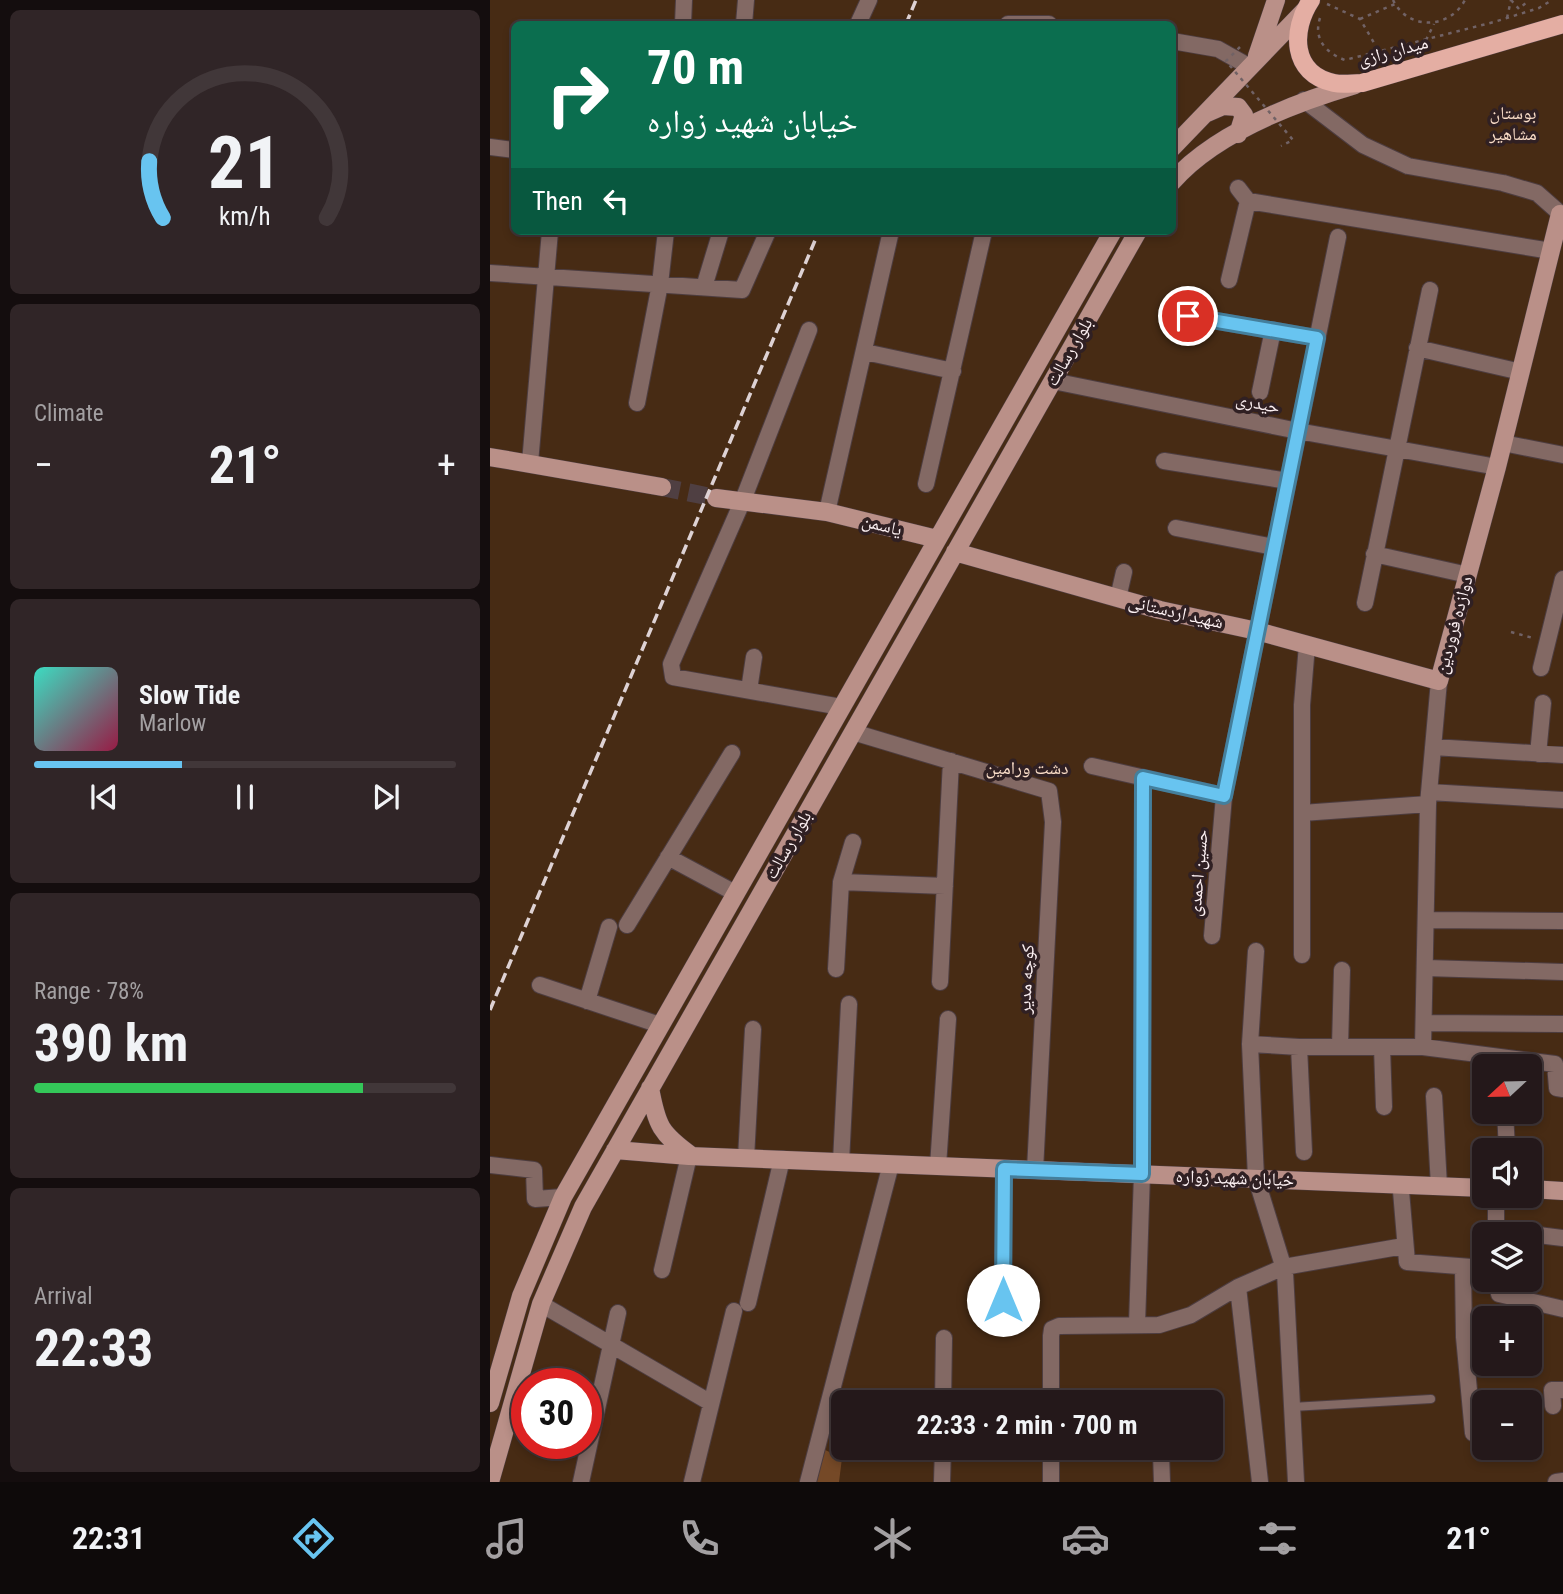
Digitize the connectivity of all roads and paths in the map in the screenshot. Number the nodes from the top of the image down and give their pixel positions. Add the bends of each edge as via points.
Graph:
1 (684, 0) edge
2 (746, 0) edge
3 (869, 0) edge
4 (1276, 0) edge
5 (1465, 0) edge
6 (1511, 0) edge
7 (1529, 0) edge
8 (1552, 0) edge
9 (1394, 2) edge
10 (1318, 3) edge
11 (1507, 18) junction
12 (1360, 19) junction
13 (683, 21) edge
14 (744, 21) edge
15 (860, 21) edge
16 (1434, 23) junction
17 (1563, 24) edge
18 (1563, 35) edge
19 (1514, 38) junction
20 (1426, 40) junction
21 (1176, 42) edge
22 (1240, 47) dead end
23 (1380, 53) junction
24 (1253, 64) junction
25 (1362, 83) junction
26 (1304, 100) junction
27 (1202, 116) junction
28 (1238, 134) junction
29 (1176, 144) edge
30 (1281, 146) dead end
31 (490, 147) edge
32 (511, 150) edge
33 (1176, 178) edge
34 (1238, 188) dead end
35 (1248, 201) junction
36 (1562, 215) edge
37 (550, 235) edge
38 (666, 235) edge
39 (719, 235) edge
40 (766, 235) edge
41 (890, 235) edge
42 (983, 235) edge
43 (1111, 235) edge
44 (1136, 235) edge
45 (1338, 237) dead end
46 (1551, 251) junction
47 (490, 274) edge
48 (547, 275) junction
49 (1228, 280) dead end
50 (660, 284) junction
51 (704, 287) junction
52 (1430, 290) dead end
53 (1188, 316) dead end
54 (809, 330) dead end
55 (1273, 330) junction
56 (1317, 338) junction
57 (1417, 348) junction
58 (865, 352) junction
59 (953, 371) junction
60 (1521, 372) junction
61 (1053, 381) junction
62 (1260, 391) dead end
63 (637, 403) dead end
64 (1298, 431) junction
65 (1503, 443) junction
66 (1396, 449) junction
67 (1563, 455) edge
68 (490, 457) edge
69 (1164, 461) dead end
70 (530, 463) junction
71 (1497, 467) junction
72 (1288, 481) junction
73 (926, 484) dead end
74 (662, 487) tunnel mouth
75 (716, 498) tunnel mouth
76 (743, 500) junction
77 (827, 512) junction
78 (1176, 528) dead end
79 (937, 539) junction
80 (1274, 547) junction
81 (955, 552) junction
82 (1374, 554) junction
83 (1124, 572) dead end
84 (1468, 575) junction
85 (1563, 579) edge
86 (1118, 598) junction
87 (1364, 603) dead end
88 (1257, 631) junction
89 (1511, 632) dead end
90 (1547, 642) junction
91 (1307, 645) junction
92 (754, 657) dead end
93 (1541, 668) dead end
94 (1439, 681) junction
95 (749, 690) junction
96 (1542, 703) dead end
97 (841, 707) junction
98 (853, 732) junction
99 (1433, 747) junction
100 (732, 752) dead end
101 (1538, 754) junction
102 (1563, 755) edge
103 (951, 761) junction
104 (1092, 766) dead end
105 (1143, 778) junction
106 (1224, 796) junction
107 (1429, 798) junction
108 (1563, 800) edge
109 (1302, 813) junction
110 (853, 842) dead end
111 (668, 857) junction
112 (841, 882) junction
113 (945, 886) junction
114 (735, 893) junction
115 (1427, 920) junction
116 (1563, 922) edge
117 (627, 925) dead end
118 (609, 927) dead end
119 (1212, 936) dead end
120 (1256, 951) dead end
121 (1302, 955) dead end
122 (1426, 968) junction
123 (836, 969) dead end
124 (1342, 970) dead end
125 (1563, 972) edge
126 (686, 979) junction
127 (940, 982) dead end
128 (540, 985) dead end
129 (705, 990) junction
130 (587, 1001) junction
131 (849, 1004) dead end
132 (948, 1020) dead end
133 (1424, 1023) junction
134 (1563, 1024) edge
135 (660, 1025) junction
136 (753, 1029) dead end
137 (1250, 1044) junction
138 (1299, 1047) junction
139 (1340, 1047) junction
140 (1382, 1047) junction
141 (1423, 1047) junction
142 (1472, 1056) edge
143 (1542, 1064) edge
144 (650, 1088) junction
145 (1563, 1089) edge
146 (1434, 1096) dead end
147 (1384, 1107) dead end
148 (615, 1150) junction
149 (1304, 1152) dead end
150 (691, 1156) junction
151 (746, 1158) junction
152 (782, 1159) junction
153 (841, 1162) junction
154 (891, 1164) junction
155 (490, 1165) edge
156 (938, 1166) junction
157 (1004, 1169) junction
158 (1035, 1170) junction
159 (1142, 1174) junction
160 (1256, 1178) junction
161 (1439, 1186) junction
162 (1472, 1187) edge
163 (1542, 1190) edge
164 (1401, 1191) dead end
165 (1563, 1191) edge
166 (563, 1197) junction
167 (1542, 1236) edge
168 (1563, 1238) edge
169 (1404, 1245) junction
170 (1284, 1267) junction
171 (1464, 1268) junction
172 (1472, 1268) edge
173 (662, 1270) dead end
174 (1238, 1287) junction
175 (1512, 1292) edge
176 (1003, 1300) dead end
177 (748, 1303) dead end
178 (541, 1304) junction
179 (1563, 1310) edge
180 (734, 1311) dead end
181 (618, 1313) dead end
182 (1137, 1324) junction
183 (944, 1338) dead end
184 (611, 1343) junction
185 (502, 1360) junction
186 (523, 1366) junction
187 (943, 1390) edge
188 (1051, 1390) edge
189 (1563, 1390) edge
190 (1432, 1399) dead end
191 (490, 1403) edge
192 (711, 1403) junction
193 (1553, 1406) dead end
194 (1292, 1407) junction
195 (1472, 1422) edge
196 (943, 1460) edge
197 (1051, 1460) edge
198 (1159, 1460) edge
199 (1563, 1481) edge
200 (490, 1482) edge
201 (581, 1482) edge
202 (692, 1482) edge
203 (808, 1482) edge
204 (942, 1482) edge
205 (1051, 1482) edge
206 (1162, 1482) edge
207 (1259, 1482) edge
208 (1296, 1482) edge
209 (1556, 1482) edge

1 - 13 street
2 - 14 street
3 - 15 street
4 - 24 main road
5 - 16 path via 1452,16
6 - 7 path via 1519,9
6 - 11 path
8 - 11 path
9 - 12 path
9 - 16 path via 1416,21
10 - 12 path
10 - 23 path via 1320,41 1330,55 1345,60
10 - 24 main road
10 - 25 main road, میدان رازی via 1296,32 1302,58 1320,78 1335,84
11 - 20 path
12 - 23 path
16 - 20 path
17 - 19 main road, میدان رازی
18 - 19 main road
19 - 25 main road, میدان رازی
20 - 23 path
21 - 24 street via 1218,49
22 - 30 path, bridge via 1226,61 1293,140
24 - 27 main road
25 - 26 main road
26 - 28 main road
26 - 36 street via 1363,145 1408,166 1537,192
27 - 28 main road via 1223,106 1238,107 1244,115
27 - 29 main road
28 - 33 main road via 1188,164
31 - 32 street
34 - 35 street
35 - 46 street
35 - 49 street
36 - 46 main road, دوازده فروردین
37 - 48 street
38 - 50 street
39 - 51 street
40 - 51 street via 742,290
41 - 58 street
42 - 59 street
43 - 79 main road, بلوار رسالت
44 - 61 main road, بلوار رسالت
45 - 56 street, حسین احمدی
46 - 60 main road, دوازده فروردین
47 - 48 street
48 - 50 street
48 - 70 street
50 - 51 street
50 - 63 street
52 - 57 street
53 - 55 street
54 - 76 street
55 - 56 street
55 - 62 street
56 - 64 street, حسین احمدی
57 - 60 street
57 - 66 street
58 - 59 street
58 - 77 street
59 - 73 street
60 - 65 main road, دوازده فروردین
61 - 64 street, حیدری
61 - 81 main road, بلوار رسالت
64 - 66 street, حیدری
64 - 72 street, حسین احمدی
65 - 67 street
65 - 71 main road, دوازده فروردین
66 - 71 street, حیدری
66 - 82 street
68 - 70 main road
69 - 72 street
70 - 74 main road
71 - 84 main road, دوازده فروردین
72 - 80 street, حسین احمدی
75 - 76 main road, یاسمن
76 - 77 main road, یاسمن
76 - 95 street via 671,664 673,677
77 - 79 main road, یاسمن
78 - 80 street
79 - 97 main road, بلوار رسالت
80 - 88 street, حسین احمدی
81 - 86 main road, شهید اردستانی
81 - 98 main road, بلوار رسالت
82 - 84 street
82 - 87 street
83 - 86 street
84 - 94 main road, دوازده فروردین
85 - 90 street
86 - 88 main road, شهید اردستانی
88 - 91 main road, شهید اردستانی
88 - 106 street, حسین احمدی
89 - 90 path
90 - 93 street
91 - 94 main road, شهید اردستانی
91 - 109 street
92 - 95 street
94 - 99 street, دوازده فروردین
95 - 97 street
96 - 101 street
97 - 114 main road, بلوار رسالت
98 - 103 street
98 - 129 main road, بلوار رسالت
99 - 101 street
99 - 107 street, دوازده فروردین
100 - 111 street
101 - 102 street
103 - 113 street
103 - 158 street, کوچه مدیر via 1049,791 1053,822
104 - 105 street
105 - 106 street
105 - 159 street
106 - 119 street, حسین احمدی
107 - 108 street
107 - 109 street
107 - 115 street, دوازده فروردین
109 - 121 street
110 - 112 street
111 - 114 street
111 - 117 street
112 - 113 street
112 - 123 street
113 - 127 street
114 - 126 main road, بلوار رسالت
115 - 116 street
115 - 122 street, دوازده فروردین
118 - 130 street
120 - 137 street
122 - 125 street
122 - 133 street, دوازده فروردین
124 - 139 street
126 - 129 main road
126 - 135 main road, بلوار رسالت
128 - 130 street
129 - 144 main road, بلوار رسالت
130 - 135 street
131 - 153 street
132 - 156 street
133 - 134 street
133 - 141 street, دوازده فروردین
135 - 166 main road, بلوار رسالت
136 - 151 street
137 - 138 street
137 - 160 street
138 - 139 street
138 - 149 street
139 - 140 street
140 - 141 street
140 - 147 street
141 - 142 street
143 - 145 street via 1555,1064 1557,1088
144 - 148 main road, بلوار رسالت
144 - 150 main road via 656,1121
146 - 161 street
148 - 150 main road, خیابان شهید زواره
148 - 178 main road, بلوار رسالت via 583,1207
150 - 151 main road, خیابان شهید زواره
150 - 173 street
151 - 152 main road, خیابان شهید زواره
152 - 153 main road, خیابان شهید زواره
152 - 177 street
153 - 154 main road, خیابان شهید زواره
154 - 156 main road, خیابان شهید زواره
154 - 203 street
155 - 166 street via 534,1170 535,1199
156 - 157 main road, خیابان شهید زواره
157 - 158 main road, خیابان شهید زواره
157 - 176 street
158 - 159 main road, خیابان شهید زواره
159 - 160 main road, خیابان شهید زواره
159 - 182 street
160 - 161 main road, خیابان شهید زواره
160 - 170 street
161 - 162 main road, خیابان شهید زواره
163 - 165 main road
164 - 169 street
166 - 185 main road, بلوار رسالت via 521,1296
167 - 168 street
169 - 170 street
169 - 171 street via 1407,1262
170 - 174 street
170 - 194 street
171 - 172 street
171 - 195 street via 1464,1337
174 - 182 street via 1191,1315 1159,1325
174 - 207 street
175 - 179 street
178 - 184 street
178 - 186 main road, بلوار رسالت
180 - 192 street
181 - 184 street
182 - 188 street via 1052,1329
183 - 187 street
184 - 192 street
184 - 201 street
185 - 186 main road
185 - 191 main road, بلوار رسالت
186 - 200 main road, بلوار رسالت
189 - 193 street via 1552,1390
190 - 194 lane
192 - 202 street
194 - 208 street
196 - 204 street
197 - 205 street
198 - 206 street
199 - 209 street

